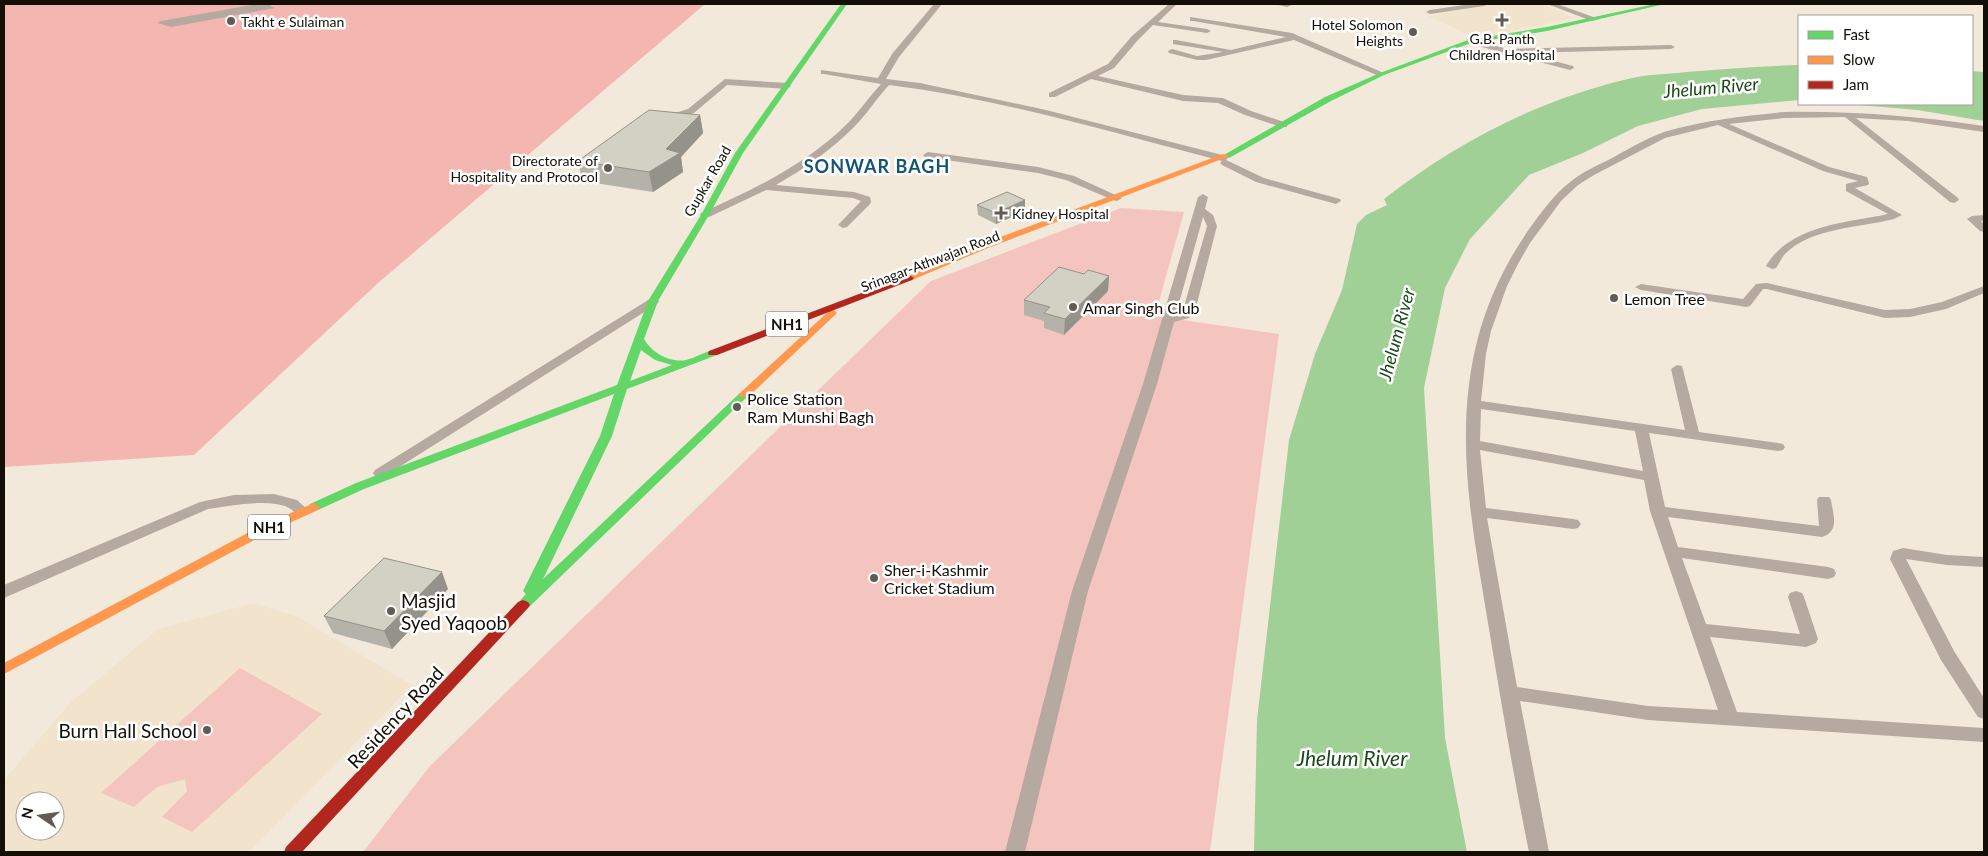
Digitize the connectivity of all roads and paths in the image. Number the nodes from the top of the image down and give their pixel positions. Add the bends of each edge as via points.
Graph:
1 (844, 4) edge
2 (938, 4) edge
3 (1172, 4) edge
4 (1278, 4) edge
5 (1290, 4) edge
6 (1484, 4) edge
7 (1551, 4) edge
8 (1650, 4) edge
9 (1662, 4) edge
10 (270, 6) edge
11 (1430, 12) dead end
12 (1193, 19) dead end
13 (1591, 19) junction
14 (1152, 23) junction
15 (1246, 37) dead end
16 (1295, 37) junction
17 (1255, 39) dead end
18 (1470, 41) junction
19 (1176, 42) dead end
20 (1272, 42) junction
21 (1672, 47) dead end
22 (1172, 51) dead end
23 (1235, 51) junction
24 (1509, 51) junction
25 (1570, 68) dead end
26 (824, 72) dead end
27 (1382, 74) junction
28 (1092, 77) junction
29 (884, 81) junction
30 (787, 86) junction
31 (1052, 95) dead end
32 (1848, 116) junction
33 (656, 117) edge
34 (1719, 123) junction
35 (1284, 125) junction
36 (1984, 129) edge
37 (928, 155) dead end
38 (1224, 160) junction
39 (765, 187) junction
40 (1117, 198) junction
41 (1954, 200) dead end
42 (1336, 201) dead end
43 (1201, 203) dead end
44 (705, 215) junction
45 (1984, 218) edge
46 (843, 225) dead end
47 (1984, 229) edge
48 (1772, 266) dead end
49 (1641, 287) dead end
50 (1984, 289) edge
51 (654, 301) junction
52 (856, 301) junction
53 (827, 312) junction
54 (639, 340) junction
55 (687, 363) junction
56 (1677, 369) dead end
57 (622, 387) junction
58 (1474, 404) junction
59 (548, 414) junction
60 (580, 415) dead end
61 (1641, 428) junction
62 (1693, 435) junction
63 (1473, 444) junction
64 (1778, 447) dead end
65 (1652, 478) junction
66 (360, 486) junction
67 (1824, 500) dead end
68 (1658, 511) junction
69 (302, 512) junction
70 (1478, 512) junction
71 (1573, 524) dead end
72 (1672, 550) junction
73 (1984, 562) edge
74 (1828, 573) dead end
75 (4, 592) edge
76 (1796, 597) dead end
77 (523, 605) junction
78 (1701, 630) junction
79 (4, 670) edge
80 (1509, 693) junction
81 (1984, 712) edge
82 (1730, 718) junction
83 (1984, 735) edge
84 (292, 852) edge
85 (1015, 852) edge
86 (1539, 852) edge

1 - 30 main road, Gupkar Road
2 - 29 street via 895,56
3 - 14 street
4 - 5 street
6 - 11 street
7 - 13 street
8 - 13 main road, NH1
9 - 13 main road, NH1
10 - 10 street via 161,23 171,25
12 - 16 street
13 - 18 main road, Srinagar-Athwajan Road / NH1
14 - 15 street
14 - 28 street via 1111,66
16 - 20 street
16 - 27 street
17 - 20 street
18 - 24 street
18 - 27 main road, Srinagar-Athwajan Road / NH1
19 - 23 street
20 - 23 street
21 - 24 street
22 - 23 street via 1201,58
24 - 25 street
26 - 29 street
27 - 35 main road, Srinagar-Athwajan Road / NH1 via 1328,99
28 - 31 street
28 - 35 street via 1183,98 1215,98
29 - 38 street via 1039,111
29 - 39 street via 863,112 835,140 805,165
30 - 33 street via 725,82 691,111 674,117
30 - 44 main road, Gupkar Road via 739,153
32 - 34 street via 1794,116
32 - 36 street via 1929,121
32 - 41 street
34 - 48 street via 1826,168 1863,179 1864,183 1850,186 1850,189 1896,215 1833,229 1795,242 1778,254
34 - 58 street via 1666,135 1632,150 1572,185 1557,199 1522,245 1488,315
35 - 38 main road, Srinagar-Athwajan Road / NH1
37 - 40 street via 1038,170 1080,182
38 - 40 main road, Srinagar-Athwajan Road / NH1
38 - 42 street via 1260,180
38 - 52 main road, Srinagar-Athwajan Road / NH1
39 - 44 street
39 - 46 street via 854,195 866,199
40 - 52 main road, Srinagar-Athwajan Road / NH1 via 951,260
43 - 85 street via 1150,384 1080,591
44 - 51 main road, Gupkar Road
45 - 47 street via 1972,219
49 - 50 street via 1746,303 1759,287 1767,286 1884,314 1910,313 1946,305
51 - 54 main road, Gupkar Road
51 - 66 street
52 - 53 main road, Srinagar-Athwajan Road / NH1
53 - 55 main road, NH1
53 - 77 main road
54 - 55 main road via 641,348 649,354 663,360
54 - 57 main road, Gupkar Road
55 - 57 main road, NH1
56 - 62 street
57 - 59 main road, NH1
57 - 77 main road, Gupkar Road
58 - 61 street
58 - 63 street
59 - 60 main road
59 - 66 main road, NH1
61 - 62 street
61 - 65 street
62 - 64 street
63 - 65 street
63 - 70 street
65 - 68 street
66 - 69 main road, NH1
67 - 68 street via 1827,526 1822,532
68 - 72 street
69 - 75 street via 292,503 274,499 205,505
69 - 79 main road, NH1
70 - 71 street
70 - 80 street
72 - 74 street
72 - 78 street
73 - 81 street via 1903,553 1898,559 1947,655
76 - 78 street via 1809,634 1810,639 1806,641
77 - 84 main road, Residency Road
78 - 82 street
80 - 82 street via 1648,713
80 - 86 street
82 - 83 street

